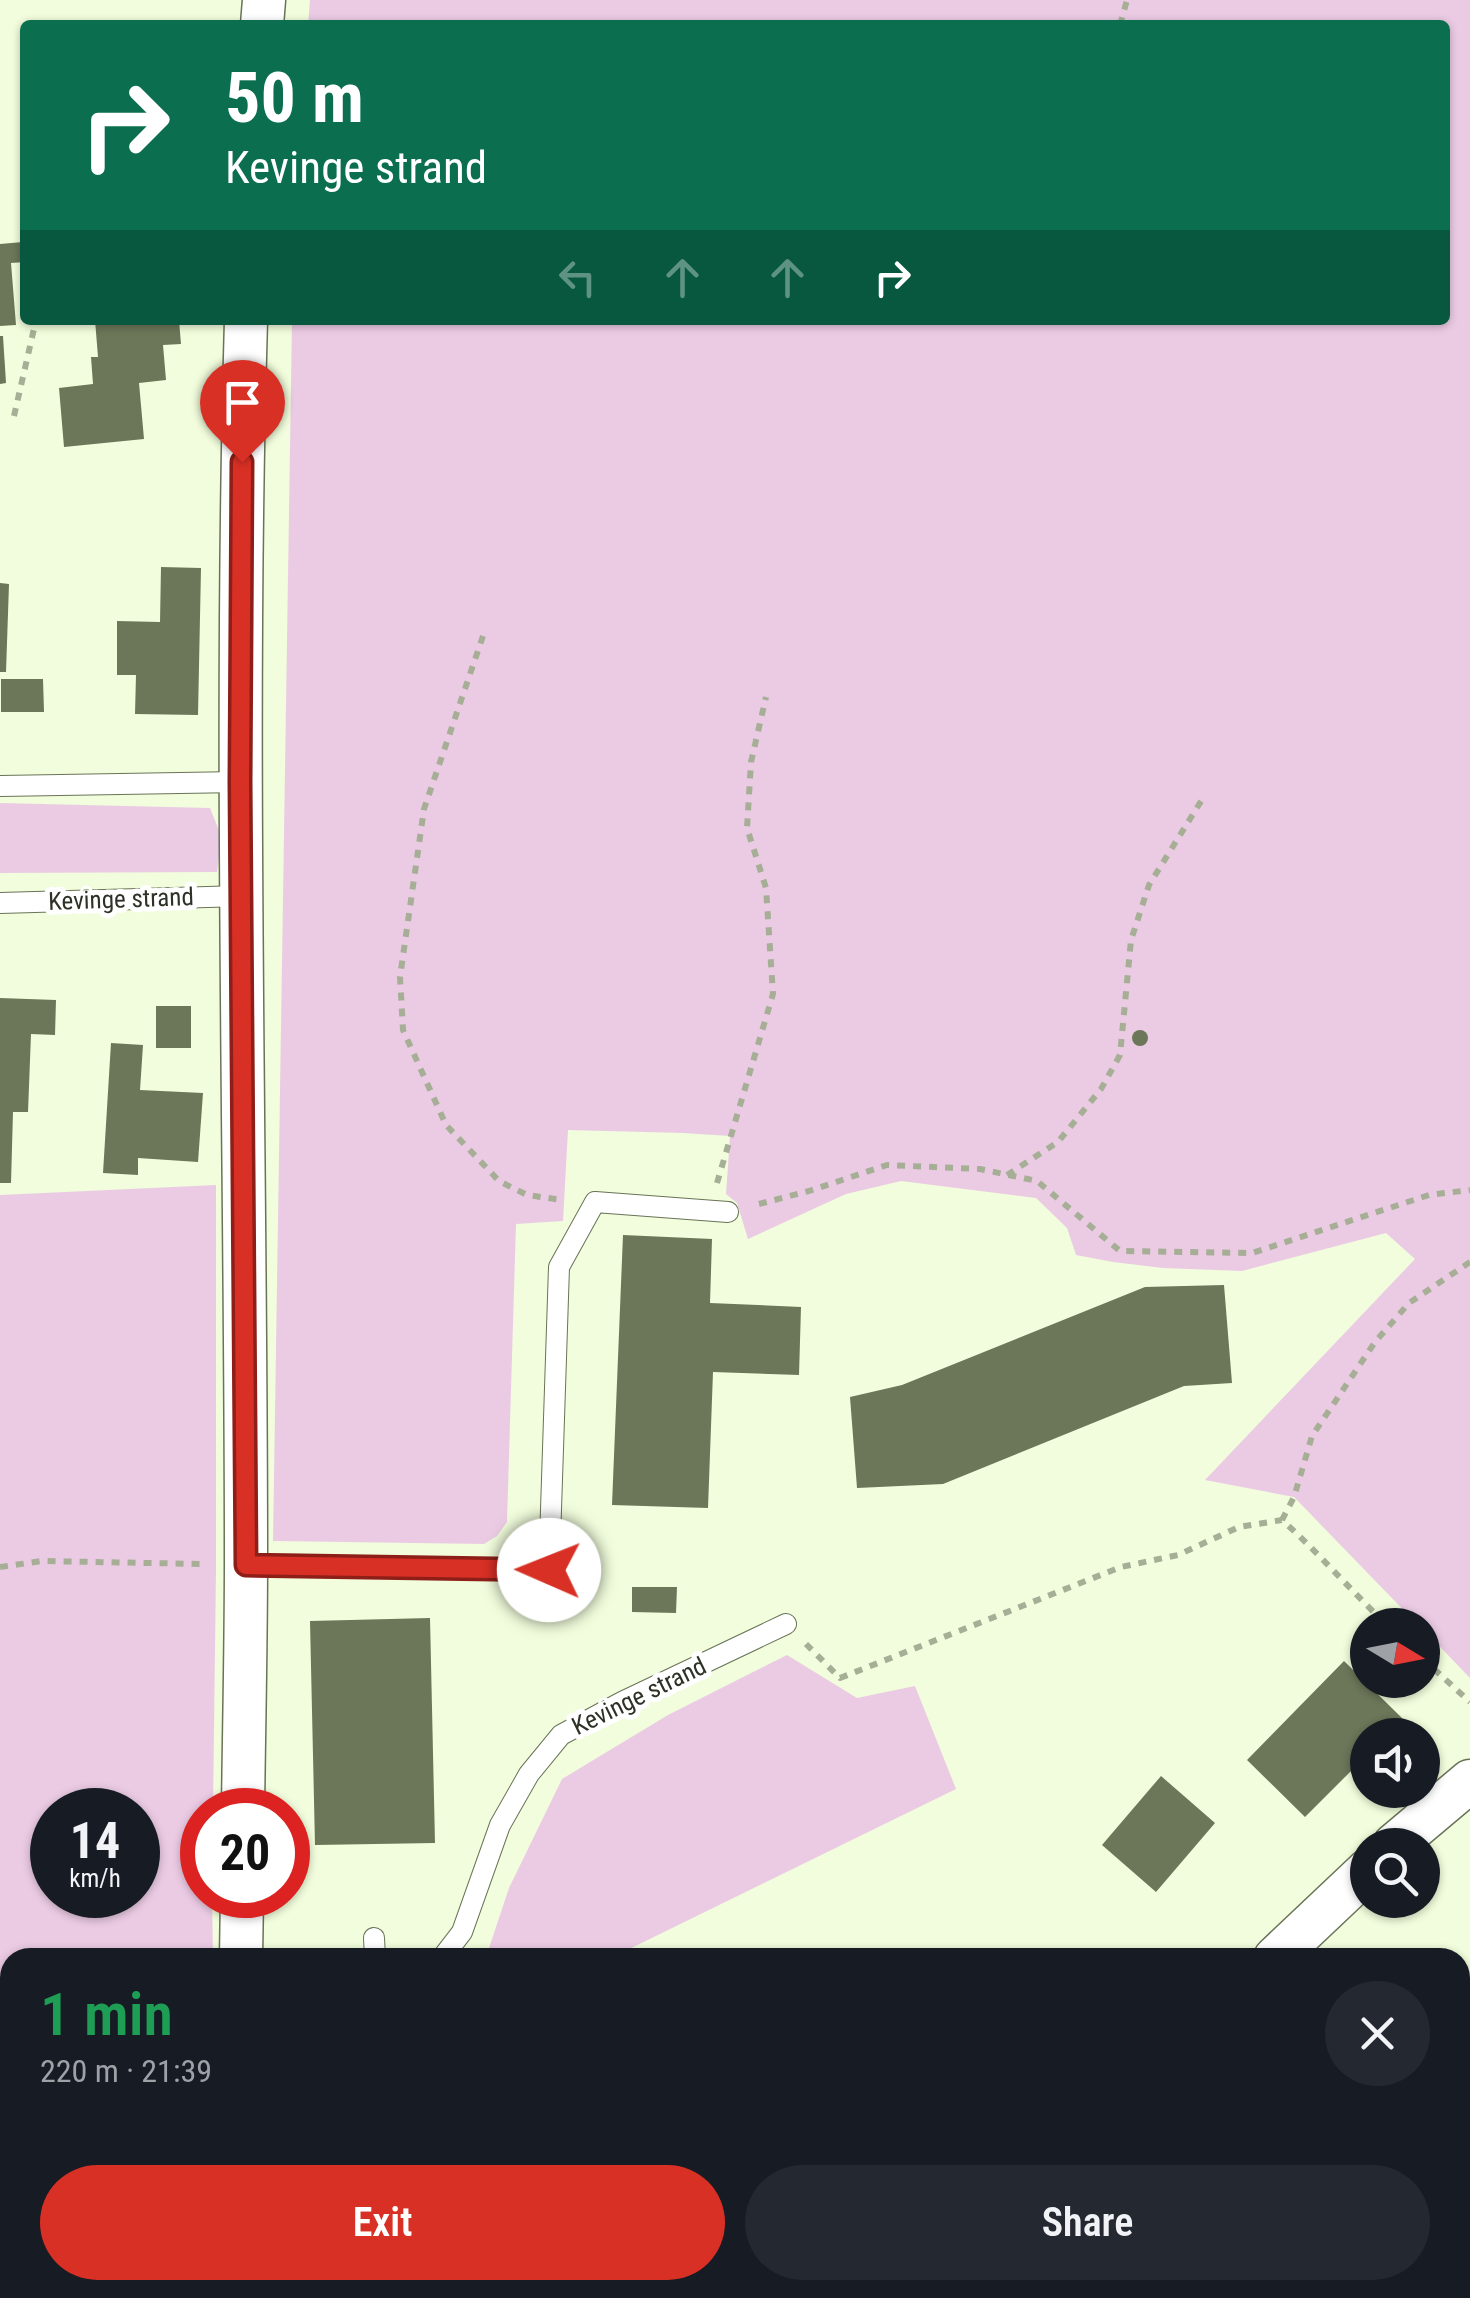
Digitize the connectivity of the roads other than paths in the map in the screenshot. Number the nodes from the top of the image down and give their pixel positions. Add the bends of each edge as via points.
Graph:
1 (246, 325) edge
2 (240, 782) junction
3 (0, 786) edge
4 (242, 896) junction
5 (0, 903) edge
6 (718, 1211) road end
7 (246, 1565) junction
8 (786, 1624) road end
9 (1470, 1781) edge
10 (243, 1788) edge
11 (1414, 1828) edge
12 (1350, 1887) edge
13 (242, 1918) edge
14 (241, 1948) edge
15 (450, 1948) edge
16 (1286, 1948) edge

1 - 2 street
2 - 3 lane
2 - 4 street
4 - 5 lane, Kevinge strand
4 - 7 street
6 - 7 lane via 595,1202 559,1267 549,1570
7 - 10 street
8 - 15 lane, Kevinge strand via 561,1735 500,1826 462,1932
9 - 11 street
12 - 16 street
13 - 14 street

